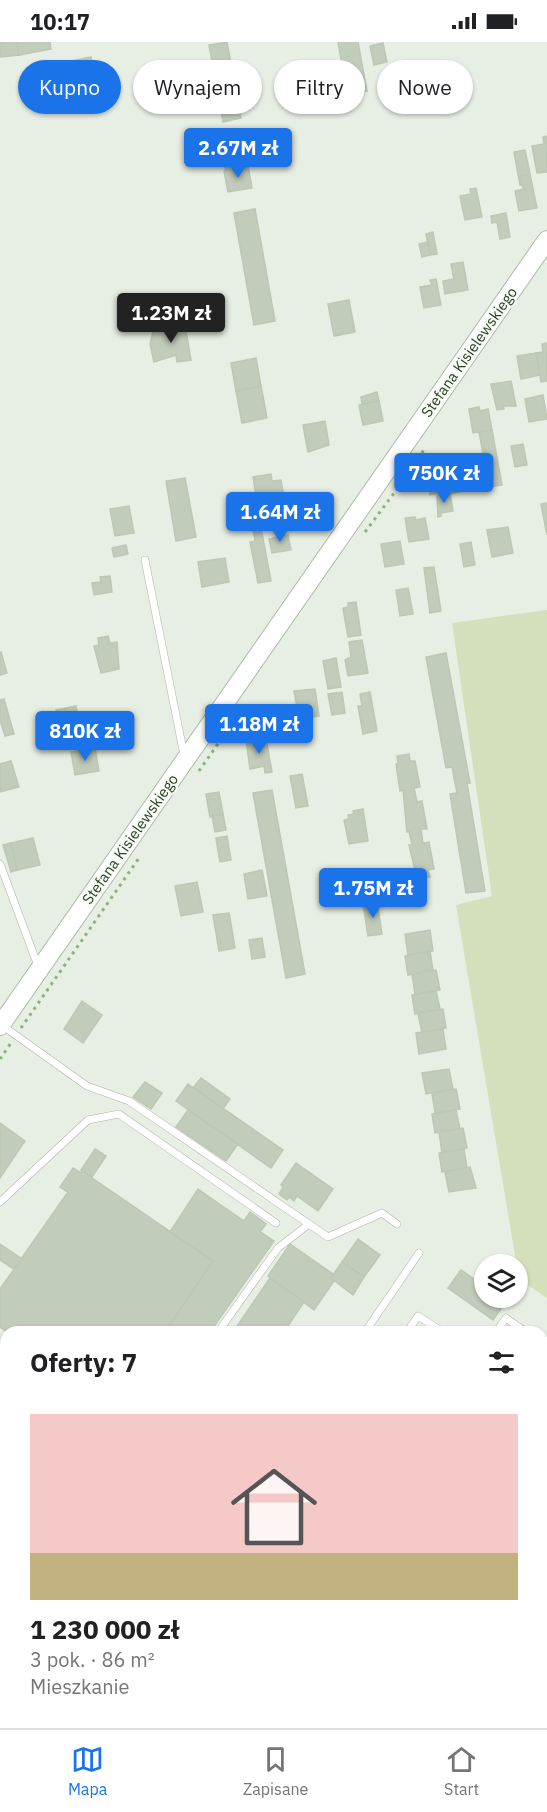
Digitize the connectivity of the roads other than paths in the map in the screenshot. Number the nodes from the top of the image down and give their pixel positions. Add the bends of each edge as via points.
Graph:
1 (547, 240) edge
2 (145, 560) dead end
3 (185, 760) junction
4 (0, 864) edge
5 (39, 969) junction
6 (0, 1025) edge
7 (0, 1202) edge
8 (276, 1223) dead end
9 (309, 1224) junction
10 (397, 1224) dead end
11 (419, 1253) dead end
12 (222, 1326) edge
13 (369, 1326) edge
14 (411, 1326) edge
15 (433, 1326) edge
16 (500, 1326) edge
17 (517, 1326) edge

1 - 3 main road, Stefana Kisielewskiego
2 - 3 lane
3 - 5 main road, Stefana Kisielewskiego
4 - 5 lane
5 - 6 main road, Stefana Kisielewskiego
6 - 9 lane via 87,1086 129,1101
7 - 8 lane via 88,1120 119,1114
9 - 10 lane via 328,1237 382,1213
9 - 12 lane via 278,1248
11 - 13 lane
14 - 15 lane via 417,1316
16 - 17 lane via 506,1318

